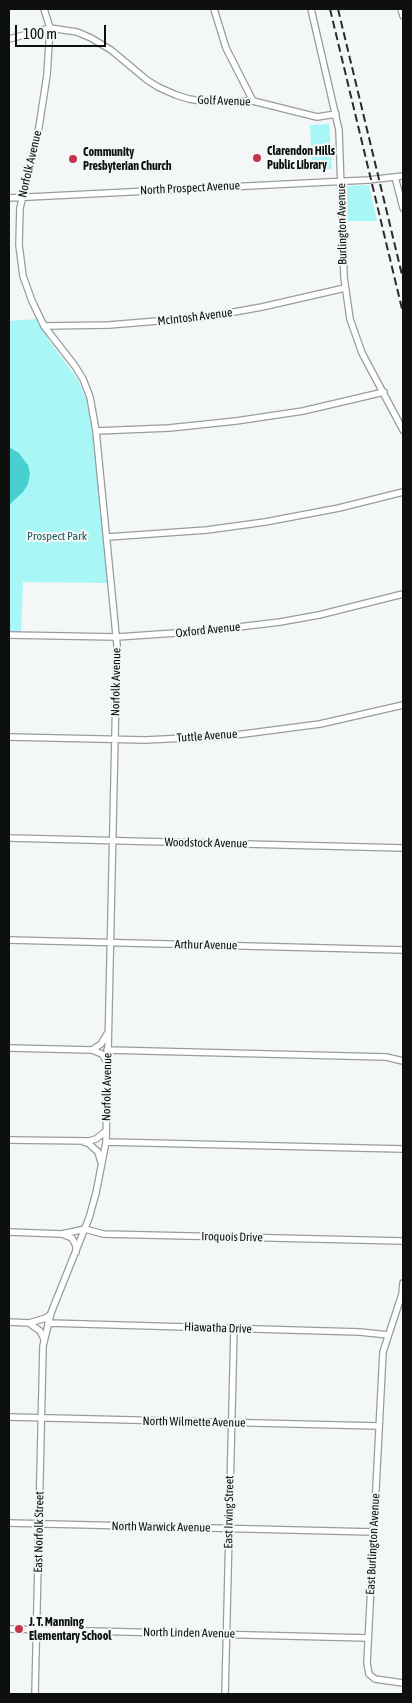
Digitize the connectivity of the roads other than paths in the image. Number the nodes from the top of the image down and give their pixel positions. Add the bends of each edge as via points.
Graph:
1 (44, 9) edge
2 (214, 9) edge
3 (312, 9) edge
4 (401, 9) edge
5 (403, 16) edge
6 (50, 28) junction
7 (9, 40) edge
8 (253, 101) junction
9 (336, 114) junction
10 (403, 176) edge
11 (395, 177) junction
12 (342, 180) junction
13 (9, 198) edge
14 (22, 198) junction
15 (403, 208) edge
16 (345, 288) junction
17 (44, 326) junction
18 (384, 392) junction
19 (403, 430) edge
20 (96, 431) junction
21 (403, 492) edge
22 (108, 537) junction
23 (403, 594) edge
24 (9, 635) edge
25 (117, 636) junction
26 (403, 705) edge
27 (9, 737) edge
28 (115, 739) junction
29 (9, 838) edge
30 (112, 841) junction
31 (403, 848) edge
32 (9, 940) edge
33 (110, 943) junction
34 (403, 950) edge
35 (107, 1034) junction
36 (9, 1048) edge
37 (92, 1050) junction
38 (107, 1050) junction
39 (403, 1061) edge
40 (107, 1062) junction
41 (106, 1131) junction
42 (9, 1140) edge
43 (82, 1141) junction
44 (106, 1142) junction
45 (403, 1149) edge
46 (102, 1164) junction
47 (85, 1229) junction
48 (9, 1232) edge
49 (62, 1234) junction
50 (403, 1241) edge
51 (75, 1255) junction
52 (403, 1283) edge
53 (51, 1313) junction
54 (9, 1322) edge
55 (48, 1322) junction
56 (29, 1323) junction
57 (234, 1329) junction
58 (388, 1335) junction
59 (44, 1339) junction
60 (42, 1370) joint
61 (9, 1417) edge
62 (41, 1418) junction
63 (231, 1422) junction
64 (378, 1426) junction
65 (9, 1523) edge
66 (39, 1524) junction
67 (229, 1528) junction
68 (373, 1532) junction
69 (9, 1629) edge
70 (36, 1630) junction
71 (226, 1634) junction
72 (368, 1638) junction
73 (403, 1683) edge
74 (35, 1694) edge
75 (225, 1694) edge

1 - 6 street, Norfolk Avenue
2 - 8 street via 226,48
3 - 9 street, Burlington Avenue
4 - 5 street
6 - 7 street, Golf Avenue
6 - 8 street, Golf Avenue via 77,32 91,38 147,80 176,95 202,101
6 - 14 street, Norfolk Avenue via 42,109
8 - 9 street, Golf Avenue via 309,116
9 - 12 street, Burlington Avenue
10 - 11 street, North Prospect Avenue
11 - 12 street, North Prospect Avenue
11 - 15 street
12 - 14 street, North Prospect Avenue
12 - 16 street, Burlington Avenue
13 - 14 street, North Prospect Avenue
14 - 17 street, Norfolk Avenue via 18,234 23,276
16 - 17 street, McIntosh Avenue via 206,316 109,325
16 - 18 street, Burlington Avenue via 357,344
17 - 20 street, Norfolk Avenue via 83,379
18 - 19 street, Burlington Avenue
18 - 20 street via 303,411 236,421
20 - 22 street, Norfolk Avenue
21 - 22 street via 265,522
22 - 25 street, Norfolk Avenue
23 - 25 street, Oxford Avenue via 280,622 197,632
24 - 25 street, Oxford Avenue
25 - 28 street, Norfolk Avenue
26 - 28 street, Tuttle Avenue via 320,724 270,731 186,738
27 - 28 street, Tuttle Avenue
28 - 30 street, Norfolk Avenue
29 - 30 street, Woodstock Avenue
30 - 31 street, Woodstock Avenue
30 - 33 street, Norfolk Avenue
32 - 33 street, Arthur Avenue
33 - 34 street, Arthur Avenue
33 - 35 street, Norfolk Avenue
35 - 37 street
35 - 38 street, Norfolk Avenue
36 - 37 street
37 - 40 street via 102,1054
38 - 39 street via 386,1057
38 - 40 street, Norfolk Avenue
40 - 41 street, Norfolk Avenue
41 - 43 street via 96,1139
41 - 44 street, Norfolk Avenue
42 - 43 street
43 - 46 street via 94,1147
44 - 45 street
44 - 46 street, Norfolk Avenue
46 - 47 street, Norfolk Avenue
47 - 49 street, Iroquois Drive
47 - 50 street, Iroquois Drive via 103,1234
47 - 51 street, Norfolk Avenue
48 - 49 street, Iroquois Drive
49 - 51 street via 72,1238 76,1246
51 - 53 street, Norfolk Avenue
52 - 58 street
53 - 55 street, Norfolk Avenue
53 - 56 street
54 - 56 street
55 - 57 street, Hiawatha Drive
55 - 59 street, Norfolk Avenue
56 - 59 street via 40,1331
57 - 58 street, Hiawatha Drive
57 - 63 street, East Irving Street
58 - 64 street, East Burlington Avenue via 383,1352
59 - 60 street, Norfolk Avenue
60 - 62 street, East Norfolk Street
61 - 62 street, North Wilmette Avenue
62 - 63 street, North Wilmette Avenue
62 - 66 street, East Norfolk Street
63 - 64 street, North Wilmette Avenue
63 - 67 street, East Irving Street
64 - 68 street, East Burlington Avenue
65 - 66 street, North Warwick Avenue
66 - 67 street, North Warwick Avenue
66 - 70 street, East Norfolk Street
67 - 68 street, North Warwick Avenue
67 - 71 street, East Irving Street
68 - 72 street, East Burlington Avenue
69 - 70 street, North Linden Avenue
70 - 71 street, North Linden Avenue
70 - 74 street, East Norfolk Street
71 - 72 street, North Linden Avenue
71 - 75 street, East Irving Street
72 - 73 street, East Burlington Avenue via 369,1674 379,1681

